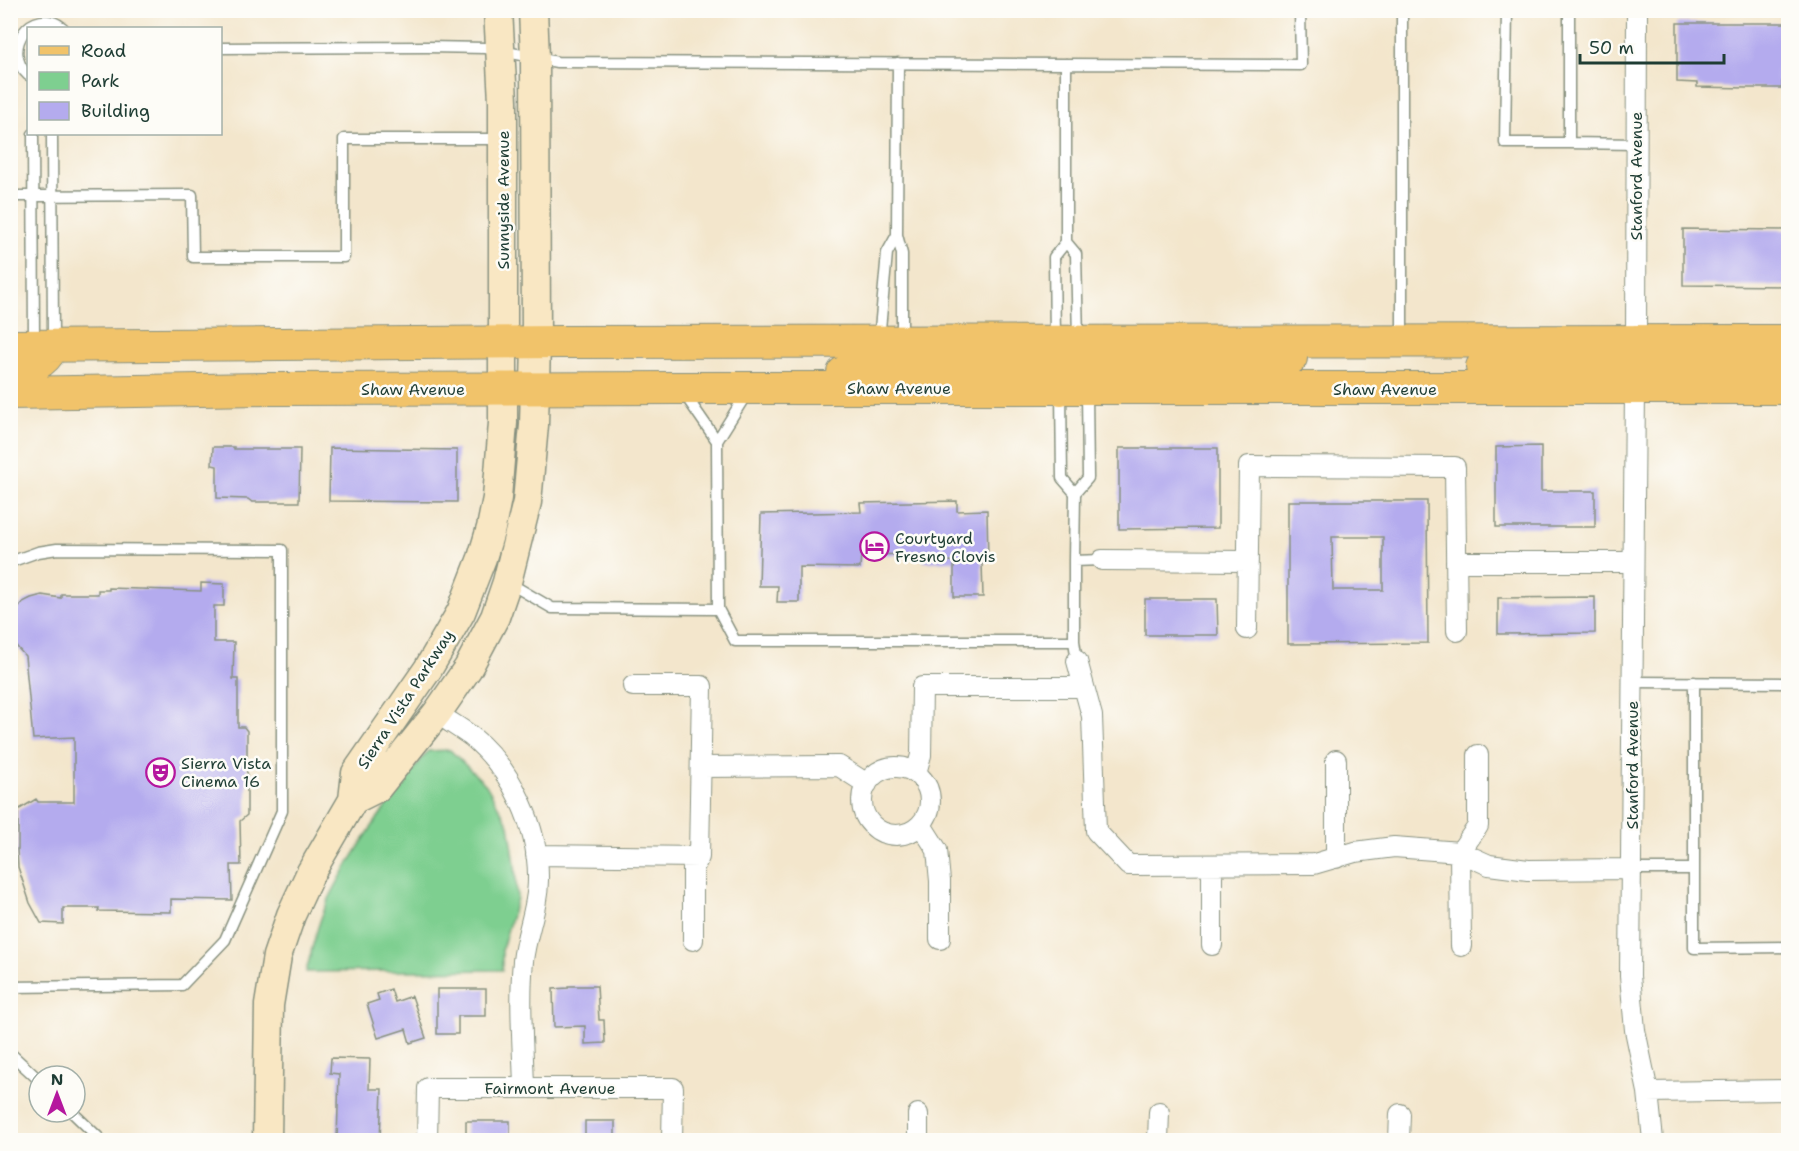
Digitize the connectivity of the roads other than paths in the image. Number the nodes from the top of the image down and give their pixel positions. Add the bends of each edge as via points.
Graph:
1 (498, 10) edge
2 (533, 10) edge
3 (1300, 10) edge
4 (1402, 10) edge
5 (1507, 10) edge
6 (1569, 10) edge
7 (1637, 10) edge
8 (27, 27) edge
9 (27, 27) edge
10 (61, 27) edge
11 (14, 36) edge
12 (222, 48) edge
13 (501, 51) junction
14 (535, 58) junction
15 (898, 63) junction
16 (1066, 64) junction
17 (27, 74) edge
18 (33, 135) edge
19 (52, 135) edge
20 (503, 139) junction
21 (1569, 143) junction
22 (1636, 144) junction
23 (53, 195) junction
24 (10, 196) edge
25 (33, 196) junction
26 (897, 235) junction
27 (1066, 242) junction
28 (1636, 341) junction
29 (1788, 341) edge
30 (890, 342) junction
31 (1066, 342) junction
32 (1402, 342) junction
33 (504, 343) junction
34 (536, 343) junction
35 (32, 346) edge
36 (1788, 363) edge
37 (10, 370) edge
38 (680, 388) junction
39 (751, 388) junction
40 (1074, 388) junction
41 (1635, 388) junction
42 (1788, 388) edge
43 (503, 389) junction
44 (535, 389) junction
45 (1388, 389) junction
46 (10, 393) edge
47 (717, 441) junction
48 (1076, 493) junction
49 (491, 528) junction
50 (1102, 560) joint
51 (1074, 561) junction
52 (1248, 561) junction
53 (10, 562) edge
54 (1456, 562) junction
55 (1633, 562) junction
56 (507, 582) junction
57 (718, 609) junction
58 (1247, 629) dead end
59 (1457, 631) dead end
60 (1074, 641) junction
61 (1077, 662) joint
62 (1632, 682) junction
63 (1694, 682) junction
64 (1788, 683) edge
65 (633, 686) dead end
66 (1084, 687) junction
67 (437, 713) junction
68 (1478, 755) dead end
69 (1336, 760) dead end
70 (701, 767) junction
71 (916, 773) junction
72 (867, 784) junction
73 (353, 800) junction
74 (921, 825) junction
75 (1460, 852) junction
76 (536, 855) junction
77 (699, 857) junction
78 (1336, 858) junction
79 (1212, 865) junction
80 (1631, 868) junction
81 (1694, 869) junction
82 (940, 939) dead end
83 (693, 940) dead end
84 (1212, 945) dead end
85 (1461, 946) dead end
86 (1788, 947) edge
87 (10, 987) edge
88 (10, 1053) edge
89 (27, 1069) edge
90 (524, 1088) junction
91 (1788, 1090) edge
92 (1648, 1092) junction
93 (1159, 1112) dead end
94 (918, 1114) dead end
95 (1400, 1114) dead end
96 (84, 1124) edge
97 (101, 1140) edge
98 (267, 1140) edge
99 (427, 1140) edge
100 (672, 1140) edge
101 (918, 1140) edge
102 (1158, 1140) edge
103 (1399, 1140) edge
104 (1653, 1140) edge

1 - 13 main road, Sunnyside Avenue
2 - 14 main road, Sunnyside Avenue
3 - 16 lane via 1301,65
4 - 32 lane
5 - 21 lane via 1505,143
6 - 21 lane
7 - 22 street, Stanford Avenue
8 - 10 lane via 41,21
9 - 11 lane
11 - 17 lane via 16,61
12 - 13 lane via 441,47
13 - 14 lane
13 - 20 main road, Sunnyside Avenue
14 - 15 lane via 567,62
14 - 34 main road, Sunnyside Avenue
15 - 16 lane
15 - 26 lane
16 - 27 lane
18 - 25 lane
19 - 23 lane
20 - 23 lane via 344,139 344,257 193,257 192,195
20 - 33 main road, Sunnyside Avenue
21 - 22 lane
22 - 28 street, Stanford Avenue
23 - 25 lane
23 - 35 lane
24 - 25 lane
25 - 35 lane
26 - 30 lane via 902,254
26 - 30 lane via 887,253
27 - 31 lane via 1076,254
27 - 31 lane via 1054,257
28 - 29 main road
28 - 32 main road
28 - 45 main road via 1623,363 1609,366 1465,367
30 - 31 main road
30 - 34 main road
31 - 32 main road
31 - 39 main road via 1073,352 1054,366 887,366
32 - 40 main road via 1242,365 1091,365 1077,370
33 - 34 main road
33 - 35 main road
33 - 43 main road, Sunnyside Avenue
34 - 44 main road, Sunnyside Avenue
35 - 37 main road via 45,359 36,366
36 - 41 main road via 1656,364 1645,369
38 - 39 main road, Shaw Avenue
38 - 44 main road, Shaw Avenue
38 - 47 lane
39 - 40 main road, Shaw Avenue
39 - 47 lane
40 - 45 main road, Shaw Avenue
40 - 48 lane via 1088,478
40 - 48 lane via 1062,478
41 - 42 main road, Shaw Avenue
41 - 45 main road, Shaw Avenue
41 - 55 street, Stanford Avenue
43 - 44 main road, Shaw Avenue
43 - 46 main road, Shaw Avenue
43 - 49 main road, Sierra Vista Parkway via 500,464
44 - 56 main road, Sierra Vista Parkway via 527,502
47 - 57 lane
48 - 51 lane
49 - 67 main road via 483,598 468,633 434,690 432,698
49 - 73 main road, Sierra Vista Parkway via 461,612 428,669 356,773
50 - 51 lane
50 - 52 street
51 - 60 lane
52 - 54 street via 1249,466 1261,466 1455,467
52 - 58 street
53 - 87 lane via 57,549 282,550 282,812 225,940 183,985
54 - 55 street
54 - 59 street
55 - 62 street, Stanford Avenue
56 - 57 lane via 552,609
56 - 67 main road, Sierra Vista Parkway via 495,617 468,668
57 - 60 lane via 735,641
60 - 61 lane
61 - 66 street
62 - 63 lane
62 - 80 street, Stanford Avenue
63 - 64 lane
63 - 81 lane
65 - 70 street via 702,686
66 - 71 street via 922,687 921,755
66 - 79 street via 1092,716 1096,831 1128,865
67 - 73 main road, Sierra Vista Parkway via 377,788
67 - 76 street via 472,737 498,764 517,792 529,821
68 - 75 street via 1478,826
69 - 78 street
70 - 72 street via 839,766
70 - 77 street
71 - 72 street via 893,767 873,776
71 - 74 street via 929,792 928,815
72 - 74 street via 864,814 877,829 900,835
73 - 98 main road, Sierra Vista Parkway via 310,872 277,956 269,1005
74 - 82 street via 937,850
75 - 78 street via 1394,847
75 - 80 street via 1489,865 1528,870
75 - 85 street
76 - 77 street
76 - 90 street via 538,880 521,991
77 - 83 street via 693,869
78 - 79 street via 1314,864
79 - 84 street
80 - 81 lane
80 - 92 street, Stanford Avenue via 1630,976 1635,1030
81 - 86 lane via 1694,948
88 - 89 lane
90 - 99 street, Fairmont Avenue via 428,1088
90 - 100 street, Fairmont Avenue via 673,1088
91 - 92 street
92 - 104 street, Stanford Avenue
93 - 102 street
94 - 101 street
95 - 103 street
96 - 97 lane

